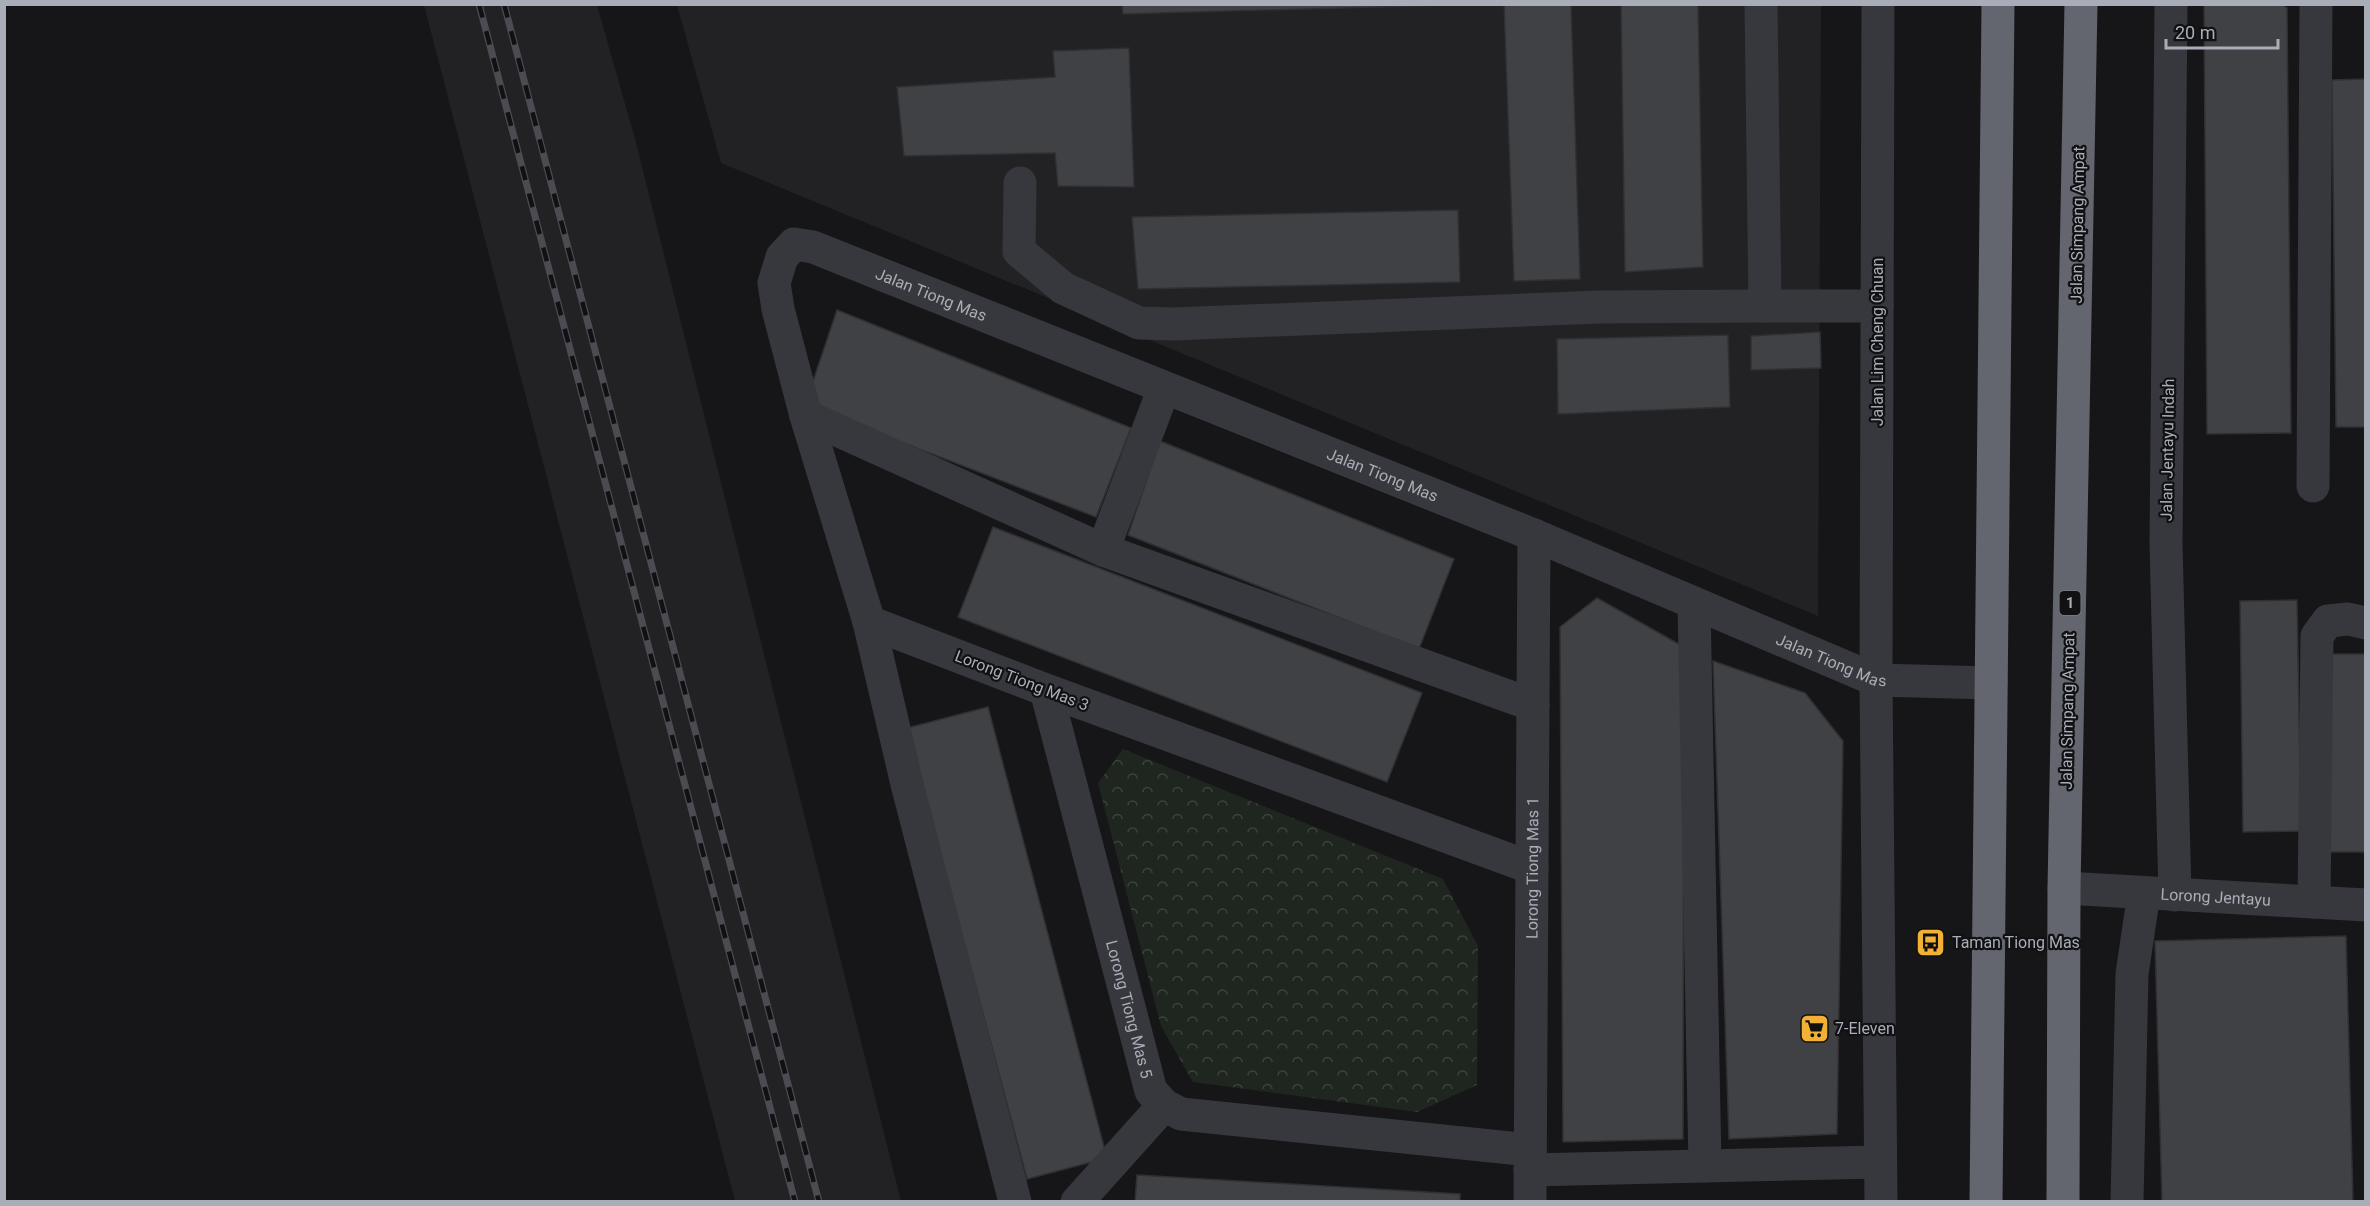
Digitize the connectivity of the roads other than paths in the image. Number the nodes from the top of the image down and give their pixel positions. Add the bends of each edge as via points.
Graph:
1 (1761, 4) edge
2 (1878, 4) edge
3 (1998, 4) edge
4 (2081, 4) edge
5 (2171, 4) edge
6 (2316, 4) edge
7 (1020, 183) dead end
8 (1765, 306) junction
9 (1877, 306) junction
10 (1164, 388) junction
11 (806, 416) junction
12 (2313, 486) dead end
13 (1534, 535) junction
14 (1102, 550) junction
15 (1694, 605) junction
16 (869, 622) junction
17 (2366, 622) edge
18 (1875, 680) junction
19 (1992, 683) junction
20 (1046, 690) junction
21 (1533, 705) junction
22 (1532, 868) junction
23 (2064, 888) junction
24 (2159, 894) junction
25 (2314, 902) junction
26 (2366, 905) edge
27 (1164, 1105) junction
28 (1879, 1162) junction
29 (1705, 1166) junction
30 (1530, 1174) edge
31 (1015, 1202) edge
32 (1077, 1202) edge
33 (1881, 1202) edge
34 (1986, 1202) edge
35 (2063, 1202) edge
36 (2127, 1202) edge

1 - 8 street
2 - 9 street, Jalan Lim Cheng Chuan
3 - 19 highway
4 - 23 highway, Jalan Simpang Ampat / 1
5 - 24 street, Jalan Jentayu Indah
6 - 12 street
7 - 8 street via 1019,251 1063,288 1139,324 1600,307
8 - 9 street
9 - 18 street, Jalan Lim Cheng Chuan
10 - 11 street, Jalan Tiong Mas via 813,248 794,244 782,257 774,283
10 - 13 street, Jalan Tiong Mas
10 - 14 street
11 - 14 street
11 - 16 street
13 - 15 street, Jalan Tiong Mas
13 - 21 street, Lorong Tiong Mas 1
14 - 21 street
15 - 18 street, Jalan Tiong Mas
15 - 29 street
16 - 20 street, Lorong Tiong Mas 3
16 - 31 street via 906,784
17 - 25 street via 2328,621 2317,636
18 - 19 street, Jalan Tiong Mas
18 - 28 street, Jalan Lim Cheng Chuan
19 - 34 highway
20 - 22 street, Lorong Tiong Mas 3
20 - 27 street, Lorong Tiong Mas 5 via 1151,1091
21 - 22 street, Lorong Tiong Mas 1
22 - 30 street, Lorong Tiong Mas 1
23 - 24 street, Lorong Jentayu
23 - 35 highway, Jalan Simpang Ampat / 1
24 - 25 street, Lorong Jentayu
24 - 36 street, Jalan Jentayu Indah via 2132,974
25 - 26 street, Lorong Jentayu
27 - 30 street via 1181,1114
27 - 32 street
28 - 29 street
28 - 33 street, Jalan Lim Cheng Chuan
29 - 30 street

